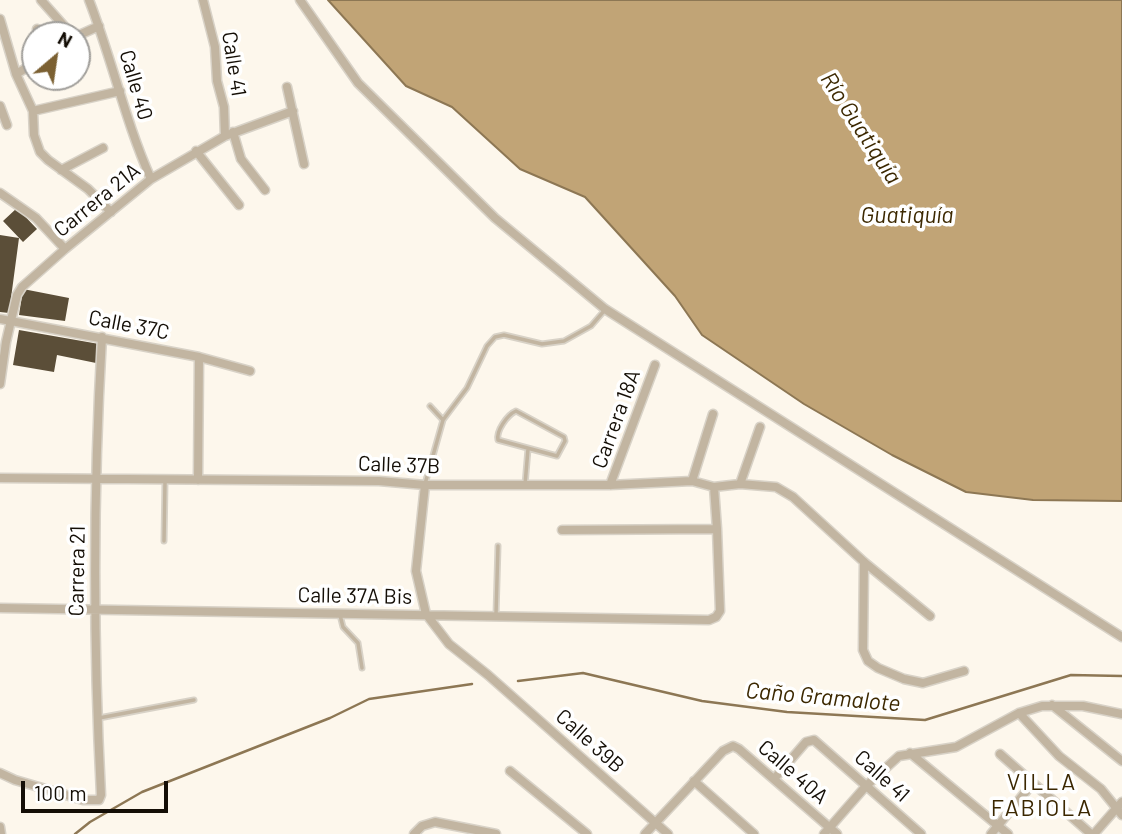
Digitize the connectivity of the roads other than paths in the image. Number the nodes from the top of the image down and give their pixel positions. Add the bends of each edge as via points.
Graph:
1 (41, 0) edge
2 (89, 0) edge
3 (202, 0) edge
4 (300, 0) edge
5 (0, 19) edge
6 (60, 21) edge
7 (99, 26) junction
8 (91, 30) edge
9 (21, 71) edge
10 (16, 74) junction
11 (287, 87) dead end
12 (120, 91) junction
13 (0, 106) edge
14 (33, 111) junction
15 (293, 111) junction
16 (7, 125) dead end
17 (229, 134) junction
18 (103, 148) dead end
19 (196, 151) junction
20 (304, 164) dead end
21 (61, 170) junction
22 (150, 179) junction
23 (265, 190) dead end
24 (0, 193) edge
25 (239, 205) dead end
26 (111, 212) junction
27 (65, 249) junction
28 (605, 309) junction
29 (0, 319) edge
30 (12, 320) junction
31 (102, 337) junction
32 (199, 357) junction
33 (655, 365) dead end
34 (250, 371) dead end
35 (0, 384) edge
36 (430, 406) dead end
37 (713, 414) dead end
38 (443, 421) junction
39 (760, 427) dead end
40 (528, 449) junction
41 (0, 478) edge
42 (96, 479) junction
43 (165, 480) junction
44 (198, 480) junction
45 (692, 481) junction
46 (740, 484) junction
47 (425, 485) junction
48 (525, 485) junction
49 (610, 485) junction
50 (714, 487) junction
51 (717, 528) junction
52 (562, 530) dead end
53 (164, 541) dead end
54 (498, 546) dead end
55 (864, 562) junction
56 (0, 608) edge
57 (94, 608) junction
58 (340, 613) junction
59 (426, 614) junction
60 (496, 615) junction
61 (930, 616) dead end
62 (1122, 637) edge
63 (362, 668) dead end
64 (964, 671) dead end
65 (194, 701) dead end
66 (1052, 705) junction
67 (1019, 713) junction
68 (1122, 714) edge
69 (97, 719) junction
70 (910, 753) junction
71 (1000, 754) dead end
72 (1122, 761) edge
73 (510, 771) dead end
74 (0, 773) edge
75 (774, 779) junction
76 (694, 781) junction
77 (1033, 783) junction
78 (866, 786) junction
79 (1120, 808) edge
80 (655, 823) junction
81 (998, 826) junction
82 (0, 827) edge
83 (827, 831) edge
84 (493, 833) edge
85 (1, 834) edge
86 (415, 834) edge
87 (587, 834) edge
88 (645, 834) edge
89 (667, 834) edge
90 (754, 834) edge
91 (837, 834) edge
92 (921, 834) edge
93 (992, 834) edge
94 (1008, 834) edge
95 (1092, 834) edge

1 - 6 street
2 - 7 street, Calle 40
3 - 17 street, Calle 41
4 - 28 street via 358,83 495,218
5 - 10 street
7 - 8 street
7 - 12 street, Calle 40
9 - 10 street
10 - 14 street
11 - 15 street
12 - 14 street
12 - 22 street, Calle 40
13 - 16 street
14 - 21 street via 38,146
15 - 17 street, Carrera 21A
15 - 20 street
17 - 19 street, Carrera 21A
17 - 23 street, Calle 41
18 - 21 street
19 - 22 street, Carrera 21A
19 - 25 street
21 - 26 street
22 - 26 street, Carrera 21A
24 - 27 street via 36,218
26 - 27 street, Carrera 21A
27 - 30 street, Carrera 21A via 22,287
28 - 38 lane via 591,326 564,341 542,344 504,335 495,338
28 - 62 street
29 - 30 street, Calle 37C
30 - 31 street, Calle 37C
30 - 35 street, Carrera 21A
31 - 32 street, Calle 37C
31 - 42 street, Carrera 21
32 - 34 street, Calle 37C
32 - 44 street
33 - 49 street, Carrera 18A
36 - 38 lane
37 - 45 street
38 - 47 lane
39 - 46 street
40 - 40 lane via 557,456 565,439 521,412 512,412 497,433 498,440
40 - 48 lane
41 - 42 street, Calle 37B
42 - 43 street, Calle 37B
42 - 57 street, Carrera 21
43 - 44 street, Calle 37B
43 - 53 lane
44 - 47 street, Calle 37B
45 - 49 street, Calle 37B
45 - 50 street, Calle 37B
46 - 50 street, Calle 37B
46 - 55 street, Calle 37B via 776,487 793,497
47 - 48 street, Calle 37B
47 - 59 street via 416,571
48 - 49 street, Calle 37B
50 - 51 street
51 - 52 street
51 - 60 street, Calle 37A Bis via 720,611 709,620
54 - 60 lane
55 - 61 street
55 - 64 street via 863,650 868,661 923,683
56 - 57 street, Calle 37A Bis
57 - 58 street, Calle 37A Bis
57 - 69 street, Carrera 21
58 - 59 street, Calle 37A Bis
58 - 63 lane via 343,627 358,643
59 - 60 street, Calle 37A Bis
59 - 80 street, Calle 39B via 449,644
65 - 69 lane
66 - 67 street
66 - 68 street
66 - 72 street
67 - 70 street via 956,747
67 - 79 street via 1059,756
69 - 74 street, Carrera 21 via 99,800
70 - 78 street via 900,755
70 - 81 street
71 - 77 street
73 - 87 street
75 - 76 street, Calle 40A via 733,746
75 - 78 street, Calle 41 via 806,742 814,740
75 - 83 street, Calle 40A
76 - 80 street
76 - 90 street
77 - 81 street
77 - 95 street
78 - 83 street
78 - 92 street, Calle 41
79 - 95 street
80 - 88 street
80 - 89 street, Calle 39B
81 - 93 street
81 - 94 street
82 - 85 street
83 - 91 street, Calle 40A
84 - 86 street via 435,822

